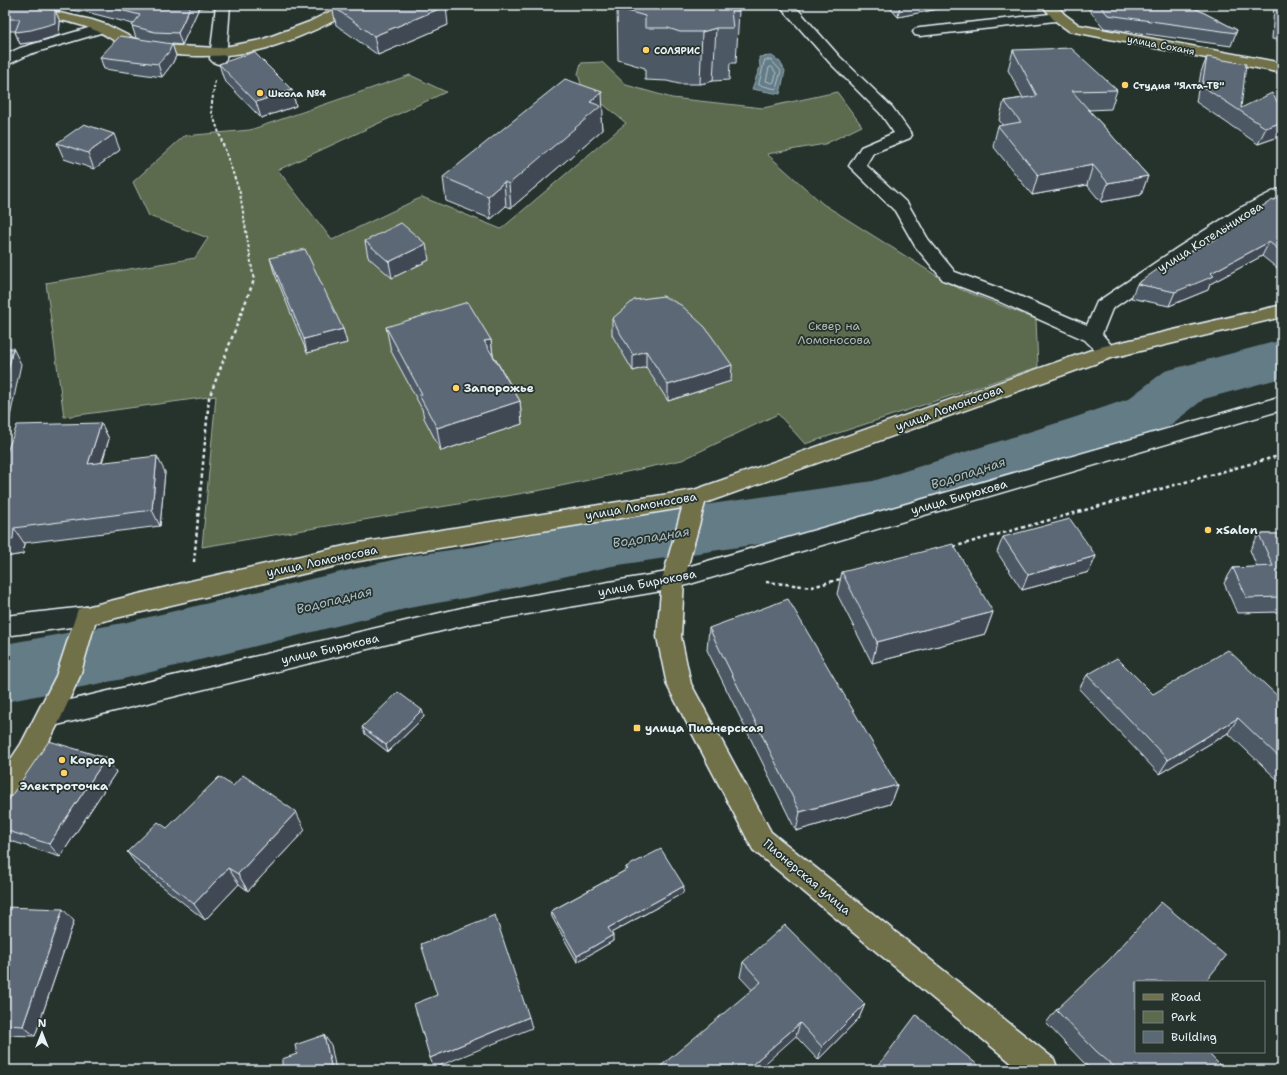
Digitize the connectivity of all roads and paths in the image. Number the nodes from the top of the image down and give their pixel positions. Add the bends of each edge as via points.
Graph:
1 (223, 5) edge
2 (354, 5) edge
3 (786, 5) edge
4 (1049, 5) edge
5 (5, 9) edge
6 (1059, 17) junction
7 (102, 28) junction
8 (920, 32) dead end
9 (218, 55) junction
10 (5, 61) edge
11 (1282, 68) edge
12 (1282, 194) edge
13 (1282, 311) edge
14 (1092, 335) junction
15 (1107, 352) junction
16 (1282, 403) edge
17 (1282, 455) edge
18 (696, 498) junction
19 (951, 548) edge
20 (851, 576) edge
21 (673, 580) junction
22 (766, 582) dead end
23 (191, 590) junction
24 (86, 616) junction
25 (5, 626) edge
26 (49, 716) junction
27 (5, 789) edge
28 (1042, 1070) edge

1 - 9 street
2 - 9 main road via 314,25 264,44
3 - 14 street via 835,60 886,110 904,135 867,150 857,166 902,208 920,242 949,276
4 - 6 main road, улица Соханя
5 - 7 main road via 37,12
6 - 8 street
6 - 11 main road, улица Соханя via 1074,28
7 - 9 main road via 130,42
7 - 10 street via 25,51
9 - 23 path via 211,110 240,193 254,280 208,398
12 - 14 street, улица Котельникова via 1240,216 1104,306
13 - 15 main road, улица Ломоносова
14 - 15 street
15 - 18 main road, улица Ломоносова
16 - 21 street, улица Бирюкова
17 - 19 path
18 - 21 main road, Пионерская улица
18 - 23 main road, улица Ломоносова via 353,553
20 - 22 path via 812,587
21 - 26 street, улица Бирюкова via 470,615
21 - 28 main road, Пионерская улица via 669,637 679,685 762,841
23 - 24 main road, улица Ломоносова
24 - 25 street, улица Ломоносова
24 - 26 main road via 68,676
26 - 27 main road via 30,752

